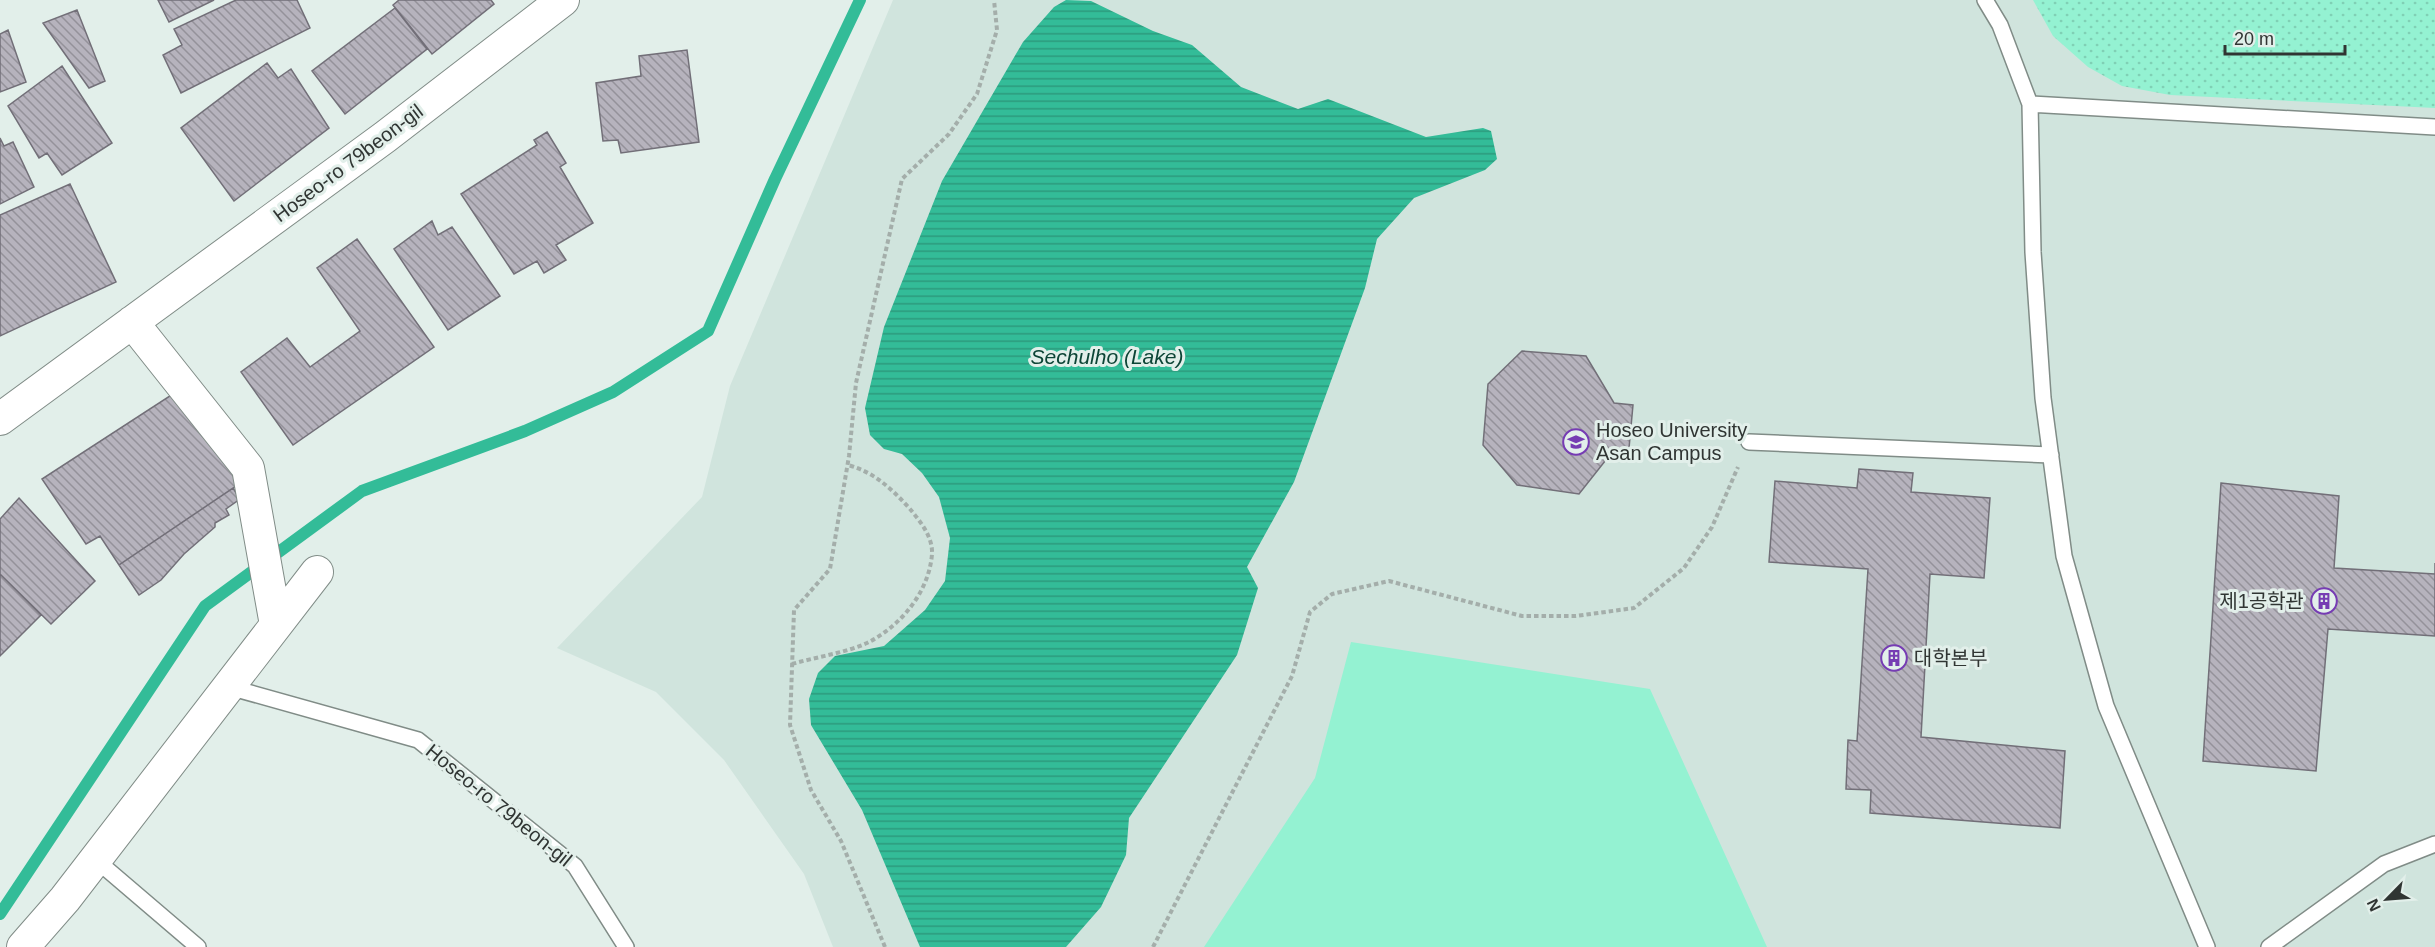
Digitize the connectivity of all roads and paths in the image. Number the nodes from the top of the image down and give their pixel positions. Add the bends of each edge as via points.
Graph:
1 (563, 0) edge
2 (994, 0) edge
3 (1985, 0) edge
4 (2030, 104) junction
5 (2435, 126) edge
6 (132, 322) junction
7 (0, 419) edge
8 (1749, 442) joint
9 (2051, 455) junction
10 (848, 465) junction
11 (317, 572) dead end
12 (274, 615) junction
13 (792, 664) junction
14 (229, 687) junction
15 (2435, 844) edge
16 (95, 859) junction
17 (23, 947) edge
18 (198, 947) edge
19 (626, 947) edge
20 (885, 947) edge
21 (1153, 947) edge
22 (2207, 947) edge
23 (2269, 947) edge

1 - 6 street, Hoseo-ro 79beon-gil via 385,137
2 - 10 path via 997,30 977,94 949,134 902,179 856,382
3 - 4 lane via 2000,25
4 - 5 lane
4 - 9 lane via 2033,252
6 - 7 street, Hoseo-ro 79beon-gil
6 - 12 street via 248,468
8 - 9 lane
8 - 21 path via 1712,527 1683,568 1634,608 1522,616 1389,581 1332,594 1310,612 1293,676
9 - 22 lane via 2064,556 2106,706
10 - 13 path via 830,569 794,610
10 - 13 path via 865,469 895,492 924,525 932,552 921,593 896,624 867,643
11 - 12 street
12 - 14 street
13 - 20 path via 790,725 811,790 841,841
14 - 16 street
14 - 19 lane, Hoseo-ro 79beon-gil via 418,740 575,866
15 - 23 lane via 2384,864
16 - 17 street
16 - 18 lane

